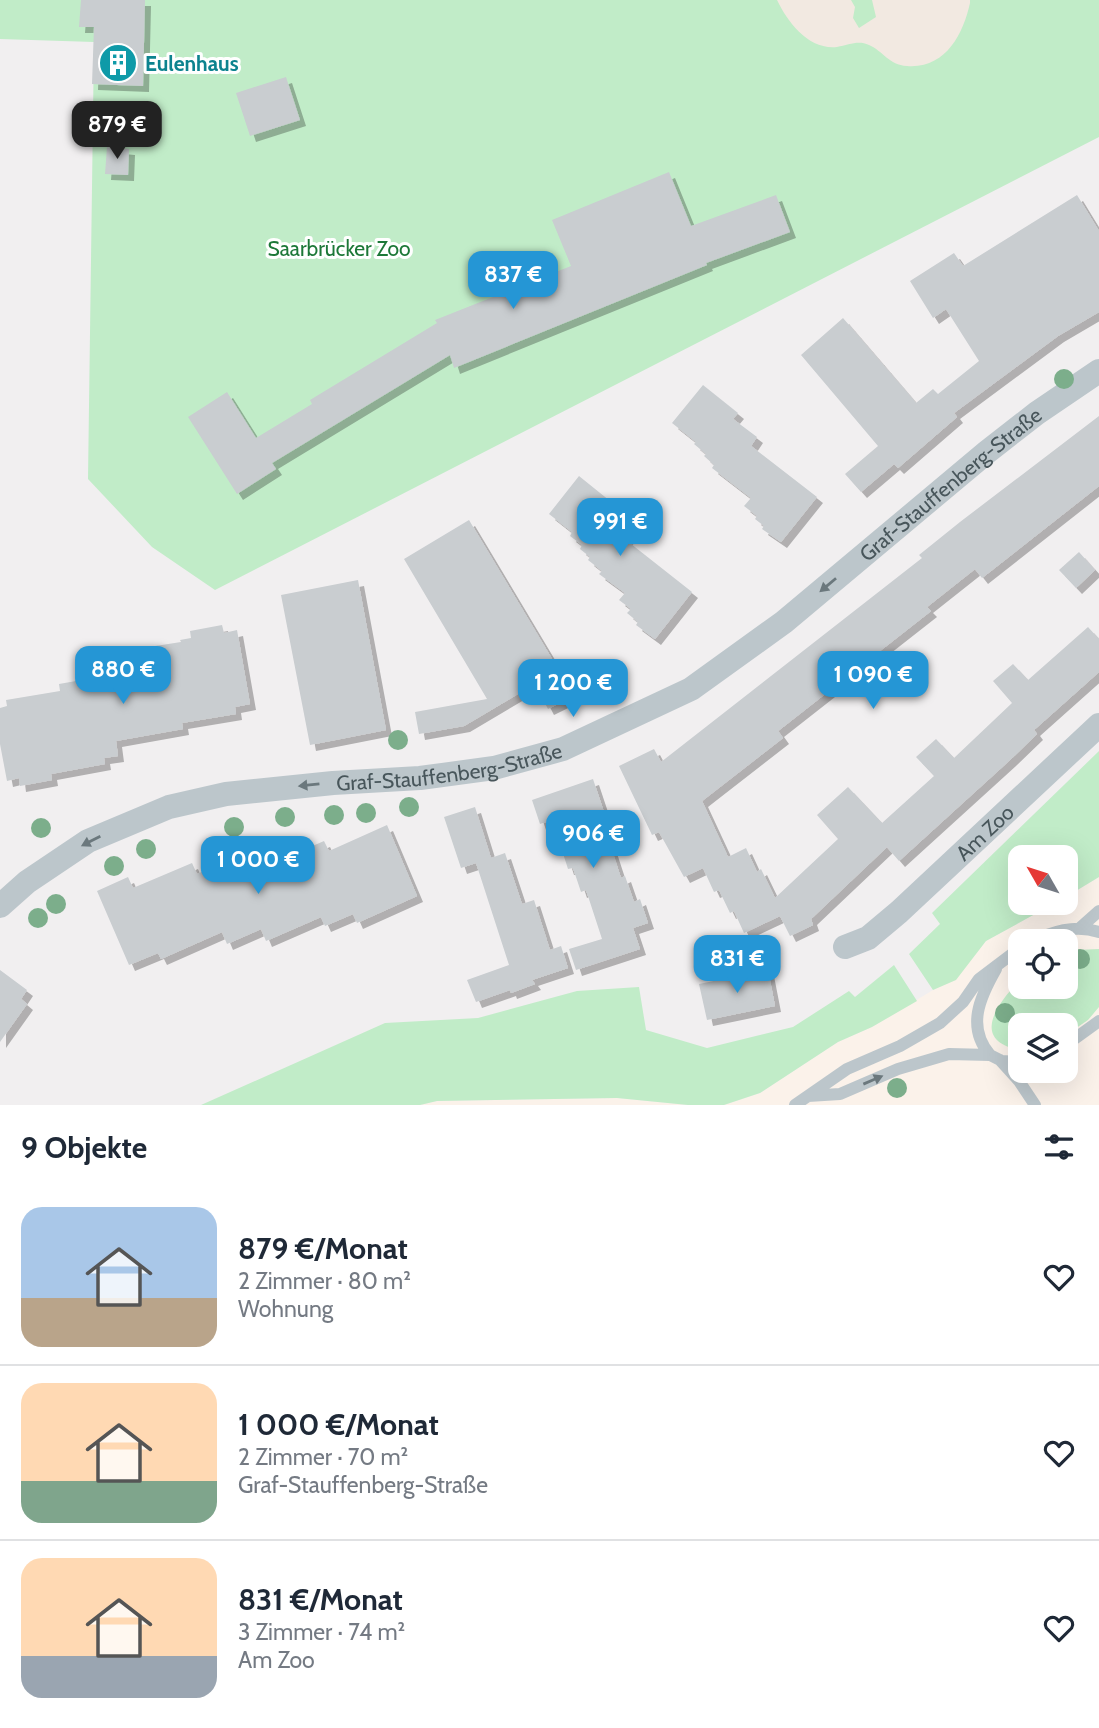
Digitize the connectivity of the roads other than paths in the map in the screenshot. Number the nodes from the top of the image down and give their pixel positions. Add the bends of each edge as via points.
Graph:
1 (1099, 371) edge
2 (1099, 724) edge
3 (0, 906) edge
4 (1099, 911) edge
5 (1081, 927) junction
6 (1070, 929) edge
7 (1099, 932) edge
8 (853, 955) dead end
9 (1008, 958) edge
10 (998, 966) junction
11 (1099, 1021) edge
12 (1078, 1036) edge
13 (995, 1057) junction
14 (1008, 1060) edge
15 (807, 1096) junction
16 (795, 1105) edge
17 (1035, 1105) edge

1 -> 3 street, Graf-Stauffenberg-Straße via 1037,413 784,622 691,689 563,749 494,768 226,794 169,807 88,841
2 - 8 street, Am Zoo
4 - 5 lane
5 - 6 lane
5 - 7 lane
9 - 10 lane
10 - 13 lane via 982,995 976,1022 979,1041
10 - 15 lane via 979,979 940,1023 847,1069
11 - 12 lane
13 - 14 lane
15 -> 13 lane via 840,1094 949,1054
13 - 17 lane
15 - 16 lane

